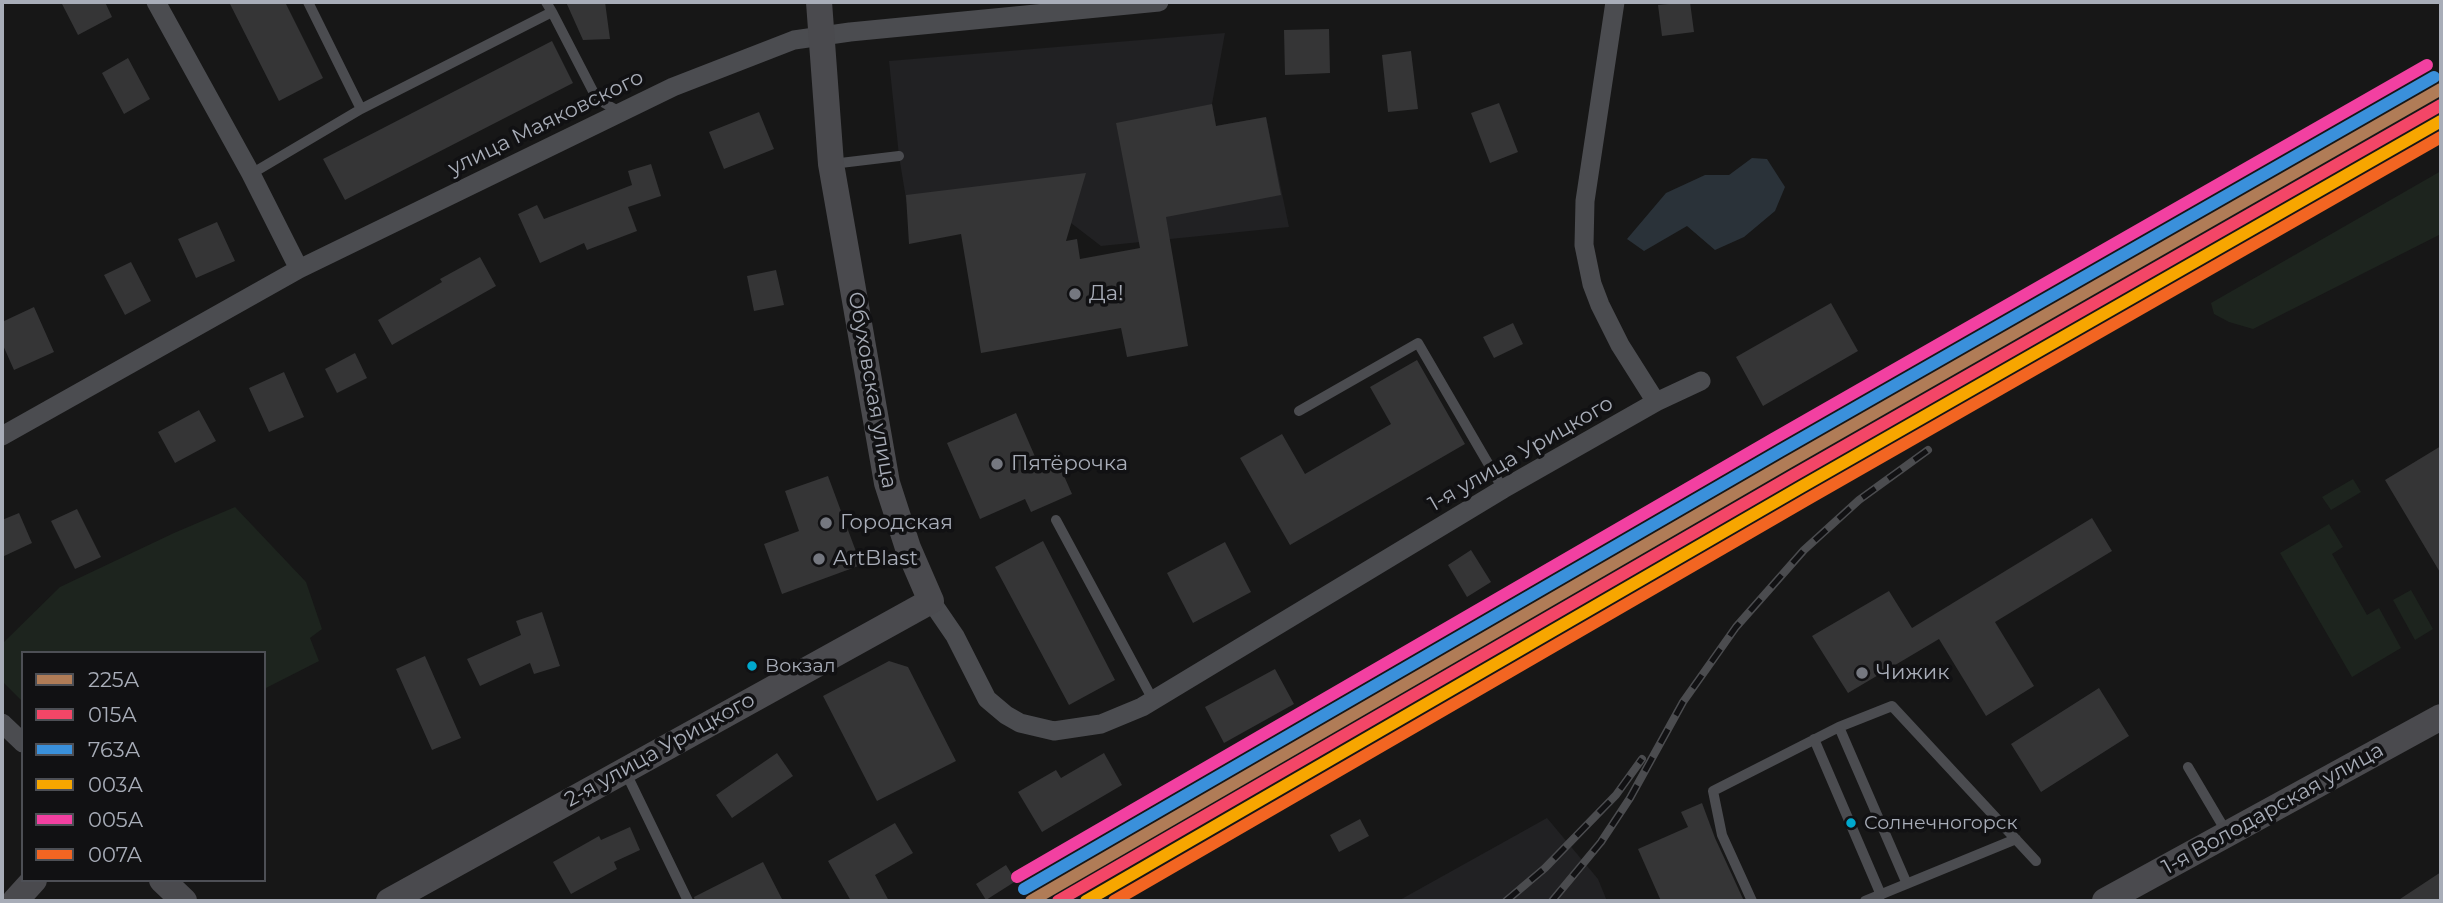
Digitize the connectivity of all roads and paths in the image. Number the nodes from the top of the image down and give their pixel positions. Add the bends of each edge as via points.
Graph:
1 (156, 2) edge
2 (308, 2) edge
3 (819, 2) edge
4 (1159, 2) edge
5 (1615, 2) edge
6 (549, 7) edge
7 (823, 36) junction
8 (361, 109) junction
9 (621, 112) junction
10 (899, 156) dead end
11 (831, 164) junction
12 (251, 174) junction
13 (299, 269) junction
14 (1701, 381) dead end
15 (1656, 402) junction
16 (1299, 411) dead end
17 (2, 436) edge
18 (1503, 489) junction
19 (1056, 520) dead end
20 (931, 601) junction
21 (1153, 700) junction
22 (2441, 717) edge
23 (2, 723) edge
24 (1839, 727) junction
25 (1037, 728) joint
26 (1814, 739) junction
27 (21, 741) edge
28 (2188, 767) dead end
29 (624, 769) junction
30 (2227, 834) junction
31 (2016, 839) junction
32 (2036, 861) dead end
33 (32, 882) edge
34 (164, 882) edge
35 (1907, 884) junction
36 (1881, 895) junction
37 (15, 901) edge
38 (184, 901) edge
39 (389, 901) edge
40 (688, 901) edge
41 (1752, 901) edge
42 (1865, 901) edge
43 (2105, 901) edge

1 - 12 street
2 - 8 lane
3 - 7 street, Обуховская улица
4 - 7 street, улица Маяковского
5 - 15 street via 1585,201 1584,245 1600,305
6 - 8 lane
6 - 9 lane via 597,99
7 - 9 street, улица Маяковского via 794,40
7 - 11 street, Обуховская улица
8 - 12 lane
9 - 13 street, улица Маяковского
10 - 11 lane
11 - 20 street, Обуховская улица via 887,482
12 - 13 street
13 - 17 street, улица Маяковского
14 - 15 street, 1-я улица Урицкого
15 - 18 street, 1-я улица Урицкого
16 - 18 lane via 1418,344
18 - 21 street, 1-я улица Урицкого
19 - 21 lane
20 - 25 street, Обуховская улица via 987,699 1013,719
20 - 29 street, 2-я улица Урицкого
21 - 25 street, 1-я улица Урицкого via 1101,724 1054,731
22 - 30 street, 1-я Володарская улица
23 - 27 street
24 - 26 lane
24 - 31 lane via 1892,706
24 - 35 lane
26 - 36 lane
26 - 41 lane via 1713,791 1722,835
28 - 30 lane
29 - 39 street, 2-я улица Урицкого
29 - 40 lane
30 - 43 street, 1-я Володарская улица
31 - 32 lane
31 - 35 lane
33 - 37 street
34 - 38 street
35 - 36 lane
36 - 42 lane

